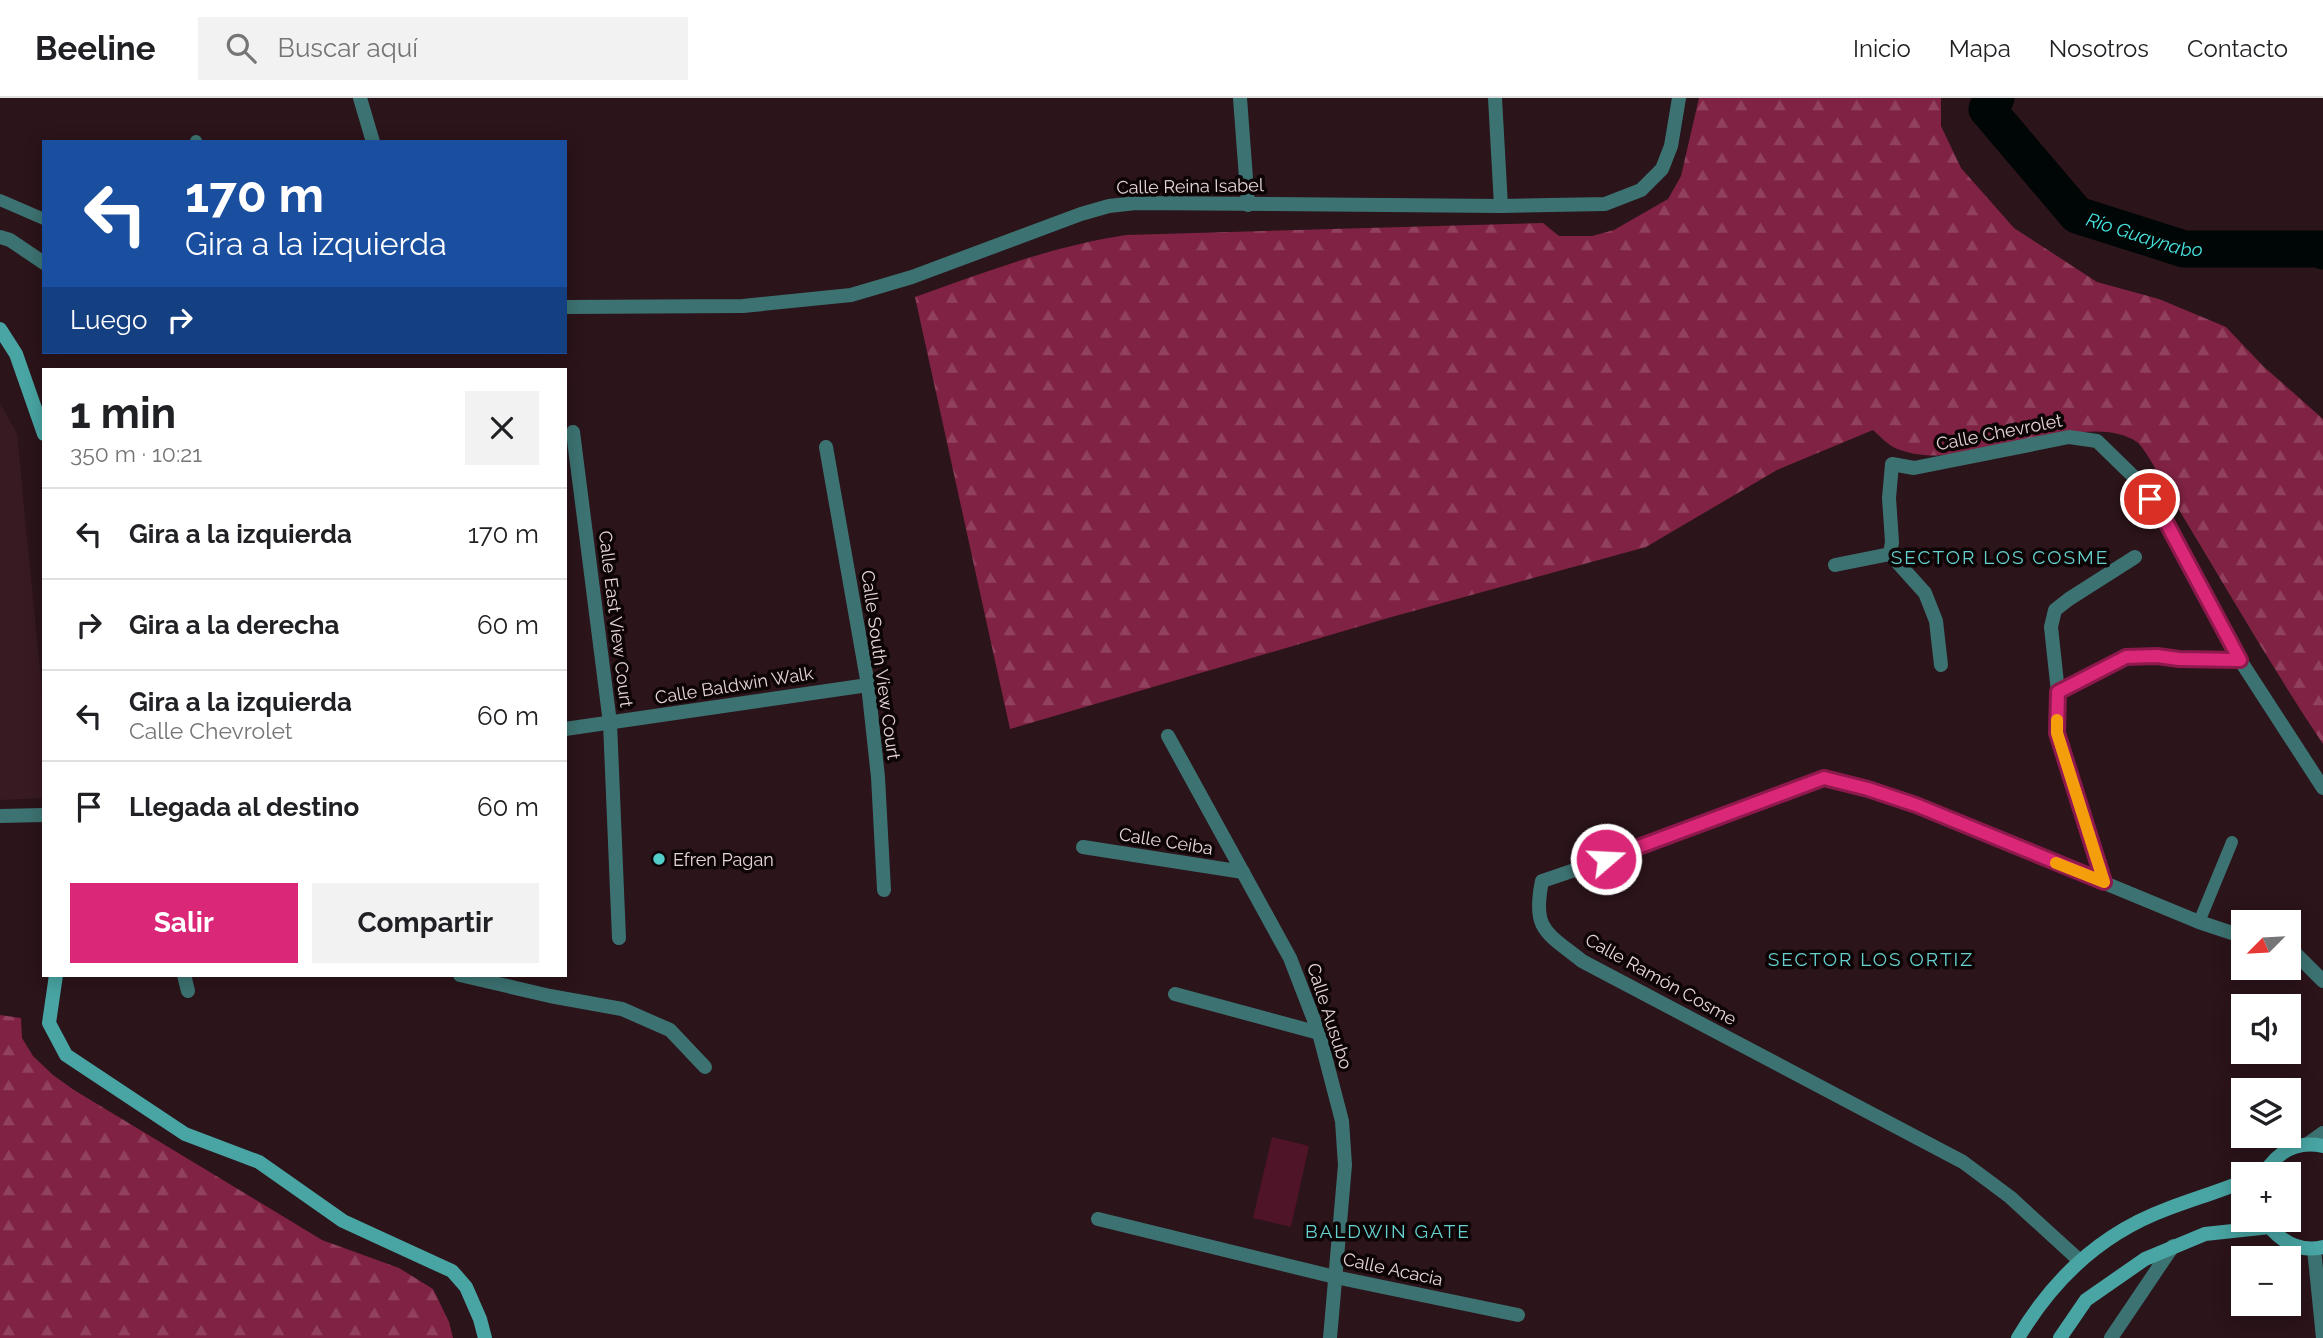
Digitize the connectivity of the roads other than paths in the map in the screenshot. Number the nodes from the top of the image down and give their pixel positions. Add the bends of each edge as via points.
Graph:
1 (359, 98) edge
2 (1240, 98) edge
3 (1495, 98) edge
4 (1679, 98) edge
5 (372, 140) edge
6 (0, 200) edge
7 (1248, 205) junction
8 (1501, 206) junction
9 (42, 218) edge
10 (0, 237) edge
11 (42, 261) edge
12 (567, 307) edge
13 (0, 329) edge
14 (42, 428) edge
15 (573, 432) dead end
16 (827, 447) dead end
17 (1890, 554) junction
18 (2135, 556) dead end
19 (1835, 565) dead end
20 (2240, 660) junction
21 (1941, 665) dead end
22 (868, 685) junction
23 (2058, 692) junction
24 (610, 723) junction
25 (567, 729) edge
26 (1168, 736) dead end
27 (2323, 788) edge
28 (42, 815) edge
29 (0, 816) edge
30 (2232, 842) dead end
31 (1083, 847) dead end
32 (1243, 872) junction
33 (2104, 882) junction
34 (884, 890) dead end
35 (2199, 922) junction
36 (2231, 933) edge
37 (619, 938) dead end
38 (2301, 958) edge
39 (56, 977) edge
40 (184, 977) edge
41 (469, 977) edge
42 (2323, 981) edge
43 (188, 991) dead end
44 (1175, 994) dead end
45 (1319, 1033) junction
46 (705, 1067) dead end
47 (2323, 1133) edge
48 (2316, 1145) edge
49 (2272, 1161) edge
50 (2231, 1187) edge
51 (1098, 1219) dead end
52 (2231, 1229) edge
53 (2274, 1232) edge
54 (2173, 1246) junction
55 (2318, 1248) edge
56 (2080, 1261) junction
57 (1335, 1277) junction
58 (1518, 1315) dead end
59 (485, 1338) edge
60 (1330, 1338) edge
61 (2018, 1338) edge
62 (2060, 1338) edge
63 (2111, 1338) edge
64 (2323, 1338) edge

1 - 5 street
2 - 7 street
3 - 8 street
4 - 8 street, Calle Reina Isabel via 1662,169 1641,190 1605,204
6 - 9 lane
7 - 8 street, Calle Reina Isabel
7 - 12 street, Calle Reina Isabel via 1176,202 1108,206 850,295 743,306
10 - 11 street
13 - 14 street via 16,354
15 - 24 street, Calle East View Court
16 - 22 street, Calle South View Court
17 - 19 street
17 - 20 street, Calle Chevrolet via 1892,464 1914,468 2069,436 2097,441 2133,476 2166,522
17 - 21 street via 1925,593 1936,621
18 - 23 street via 2055,610 2051,627
20 - 23 street via 2126,657
20 - 27 street, Calle Chevrolet
22 - 24 street, Calle Baldwin Walk
22 - 34 street, Calle South View Court
23 - 33 street via 2057,733
24 - 25 street, Calle Baldwin Walk
24 - 37 street, Calle East View Court
26 - 32 street, Calle Ausubo
28 - 29 street
30 - 35 lane
31 - 32 street, Calle Ceiba
32 - 45 street, Calle Ausubo via 1290,958
33 - 35 street, Calle Ramón Cosme
33 - 56 street, Calle Ramón Cosme via 1916,805 1824,778 1542,881 1537,904 1547,933 1582,961 1963,1162 2010,1197
35 - 36 street, Calle Ramón Cosme
38 - 42 street
39 - 59 street via 49,1023 66,1055 185,1134 259,1163 343,1221 453,1271 466,1287
40 - 43 street
41 - 46 street via 622,1009 670,1030
44 - 45 street
45 - 57 street, Calle Ausubo via 1342,1121 1345,1166
47 - 48 street
48 - 49 street via 2289,1148
50 - 56 street via 2130,1225
51 - 57 street, Calle Acacia
52 - 54 street
53 - 55 street via 2294,1246
54 - 62 street via 2145,1259 2086,1300
54 - 63 street
55 - 64 street
56 - 61 street via 2036,1309
57 - 58 street, Calle Acacia
57 - 60 street, Calle Ausubo

